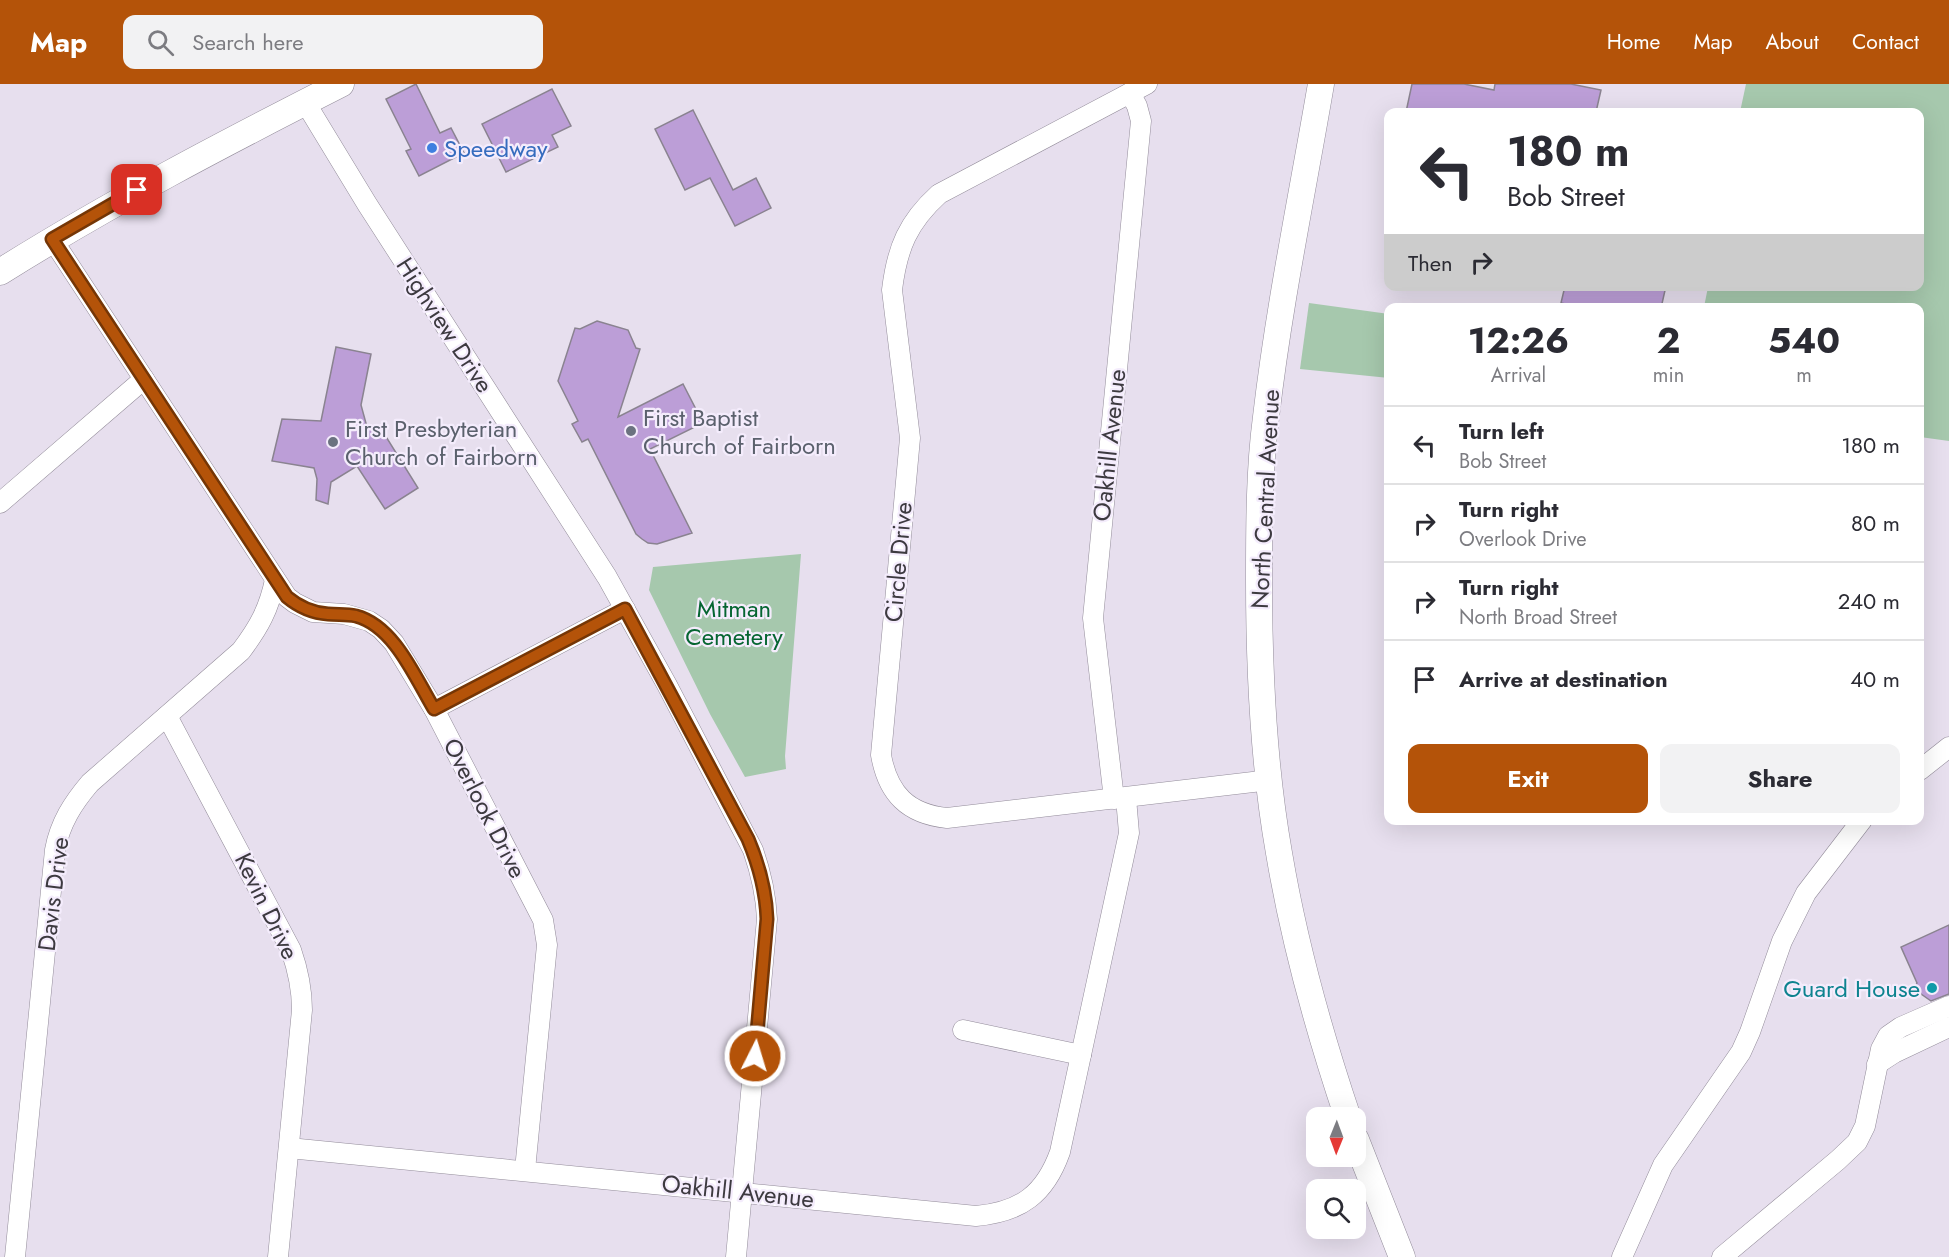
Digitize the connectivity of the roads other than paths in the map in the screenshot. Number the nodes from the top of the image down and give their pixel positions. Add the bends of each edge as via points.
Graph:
1 (341, 84) edge
2 (1321, 84) edge
3 (1138, 88) edge
4 (305, 102) junction
5 (52, 239) junction
6 (0, 272) edge
7 (144, 379) junction
8 (0, 503) edge
9 (275, 580) junction
10 (625, 609) junction
11 (434, 709) junction
12 (167, 716) junction
13 (1949, 747) edge
14 (1924, 767) edge
15 (1270, 780) junction
16 (1120, 798) junction
17 (1858, 825) edge
18 (1949, 1006) edge
19 (1949, 1027) edge
20 (963, 1030) dead end
21 (1080, 1055) junction
22 (1877, 1064) junction
23 (1345, 1107) edge
24 (289, 1148) junction
25 (1366, 1165) edge
26 (525, 1170) junction
27 (742, 1192) junction
28 (15, 1257) edge
29 (278, 1257) edge
30 (736, 1257) edge
31 (1402, 1257) edge
32 (1622, 1257) edge
33 (1722, 1257) edge

1 - 4 main road
2 - 15 main road, North Central Avenue via 1265,418 1259,626
3 - 16 street, Oakhill Avenue via 1141,121 1093,618
3 - 16 street, Circle Drive via 939,194 911,224 901,246 892,290 910,438 880,748 891,786 914,809 931,816 947,818
4 - 5 main road
4 - 10 street, Highview Drive
5 - 6 main road
5 - 7 street, Overlook Drive
7 - 8 street
7 - 9 street, Overlook Drive
9 - 11 street, Overlook Drive via 287,597 304,609 357,616 381,629 394,643
9 - 12 street, Davis Drive via 266,613 241,651
10 - 11 street
10 - 27 street, Highview Drive via 748,839 761,872 767,919
11 - 26 street, Overlook Drive via 546,930
12 - 24 street, Kevin Drive via 298,969 302,1010
12 - 28 street, Davis Drive via 74,801 57,840
13 - 14 street
15 - 16 street, Circle Drive
15 - 23 main road, North Central Avenue via 1278,851 1291,915
16 - 21 street, Oakhill Avenue via 1129,833
17 - 32 street via 1806,893 1782,941 1741,1052 1663,1165
18 - 22 street via 1888,1036
19 - 22 street
20 - 21 street
21 - 27 street, Oakhill Avenue via 1054,1167 1036,1193 1009,1210 976,1216
22 - 33 street via 1865,1126 1857,1142
24 - 26 street, Oakhill Avenue
24 - 29 street, Kevin Drive
25 - 31 main road
26 - 27 street, Oakhill Avenue
27 - 30 street, Highview Drive

